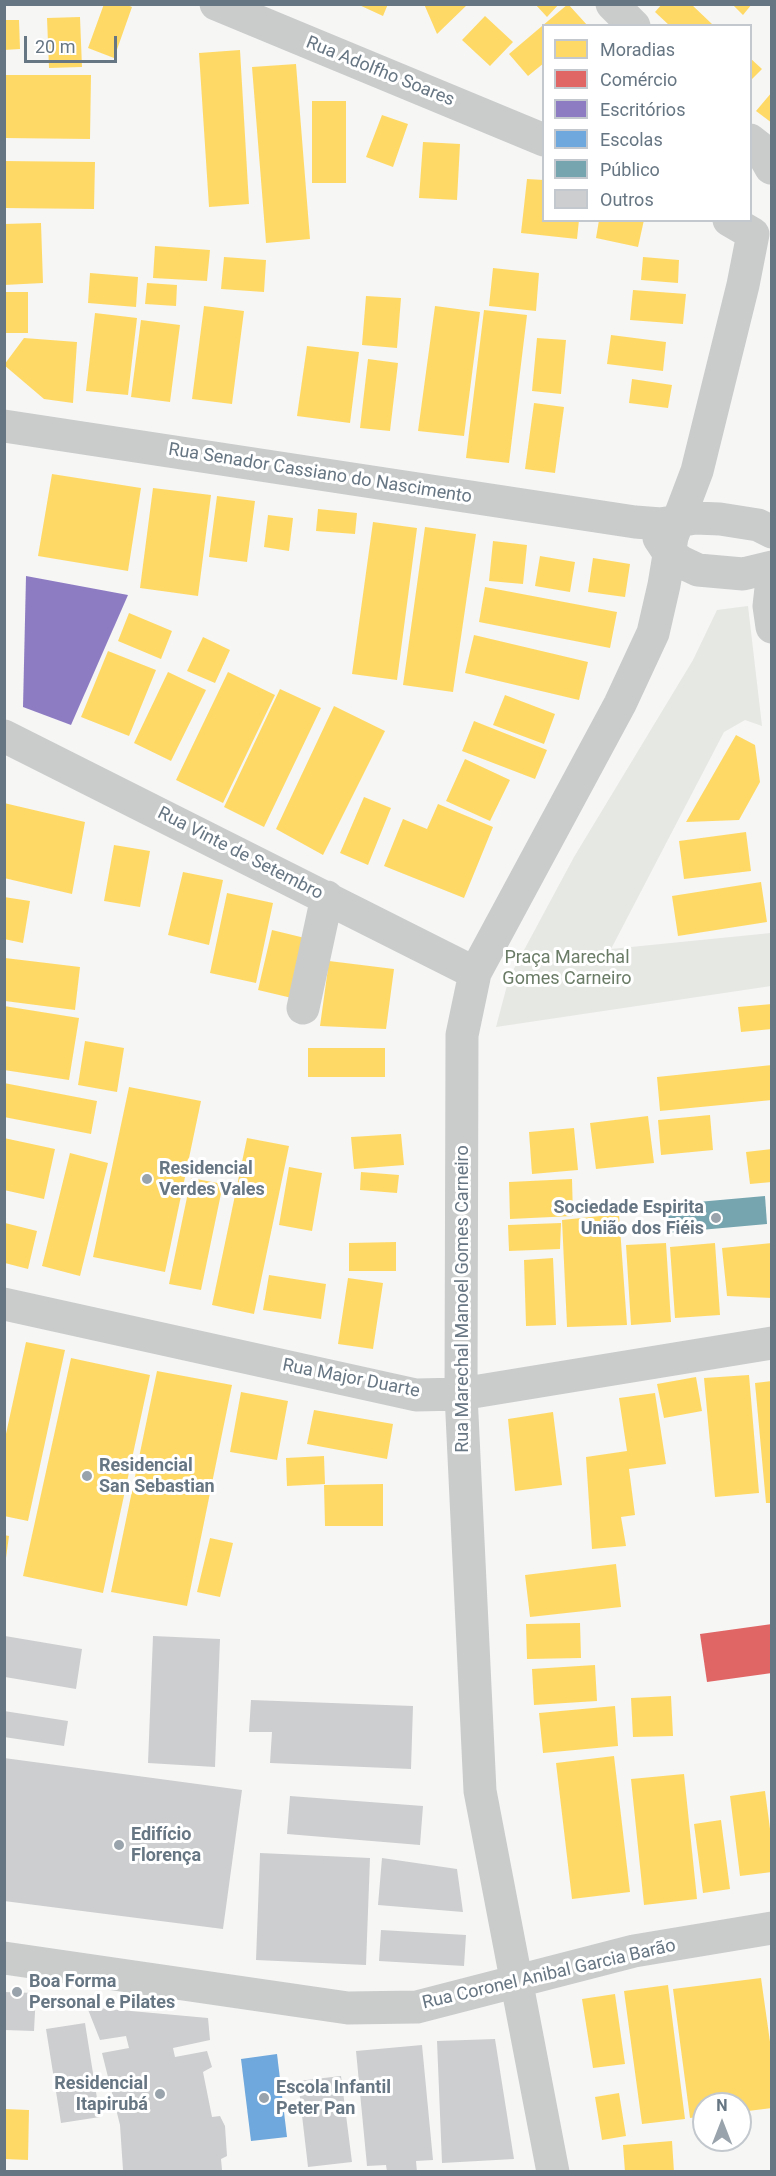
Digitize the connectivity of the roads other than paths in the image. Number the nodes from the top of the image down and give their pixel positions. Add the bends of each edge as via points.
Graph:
1 (216, 4) edge
2 (612, 4) edge
3 (632, 24) edge
4 (542, 140) edge
5 (752, 142) edge
6 (771, 168) edge
7 (752, 179) edge
8 (750, 227) edge
9 (4, 426) edge
10 (697, 471) junction
11 (720, 519) junction
12 (771, 532) edge
13 (673, 537) junction
14 (765, 590) edge
15 (4, 736) edge
16 (327, 897) junction
17 (475, 973) junction
18 (303, 1008) dead end
19 (4, 1304) edge
20 (771, 1343) edge
21 (461, 1394) junction
22 (771, 1928) edge
23 (4, 1958) edge
24 (518, 1981) junction
25 (553, 2172) edge

1 - 4 street, Rua Adolfho Soares
2 - 3 street
5 - 6 street
6 - 7 street
8 - 10 street, Rua Marechal Manoel Gomes Carneiro via 743,285
9 - 13 street, Rua Senador Cassiano do Nascimento via 635,522 658,537
10 - 11 street, Rua Marechal Manoel Gomes Carneiro via 702,502
10 - 13 street, Rua Marechal Manoel Gomes Carneiro
11 - 12 street via 758,525
11 - 13 street via 695,518
13 - 14 street, Rua Senador Cassiano do Nascimento via 681,562
13 - 17 street, Rua Marechal Manoel Gomes Carneiro via 653,633 620,704
15 - 16 street, Rua Vinte de Setembro
16 - 17 street, Rua Vinte de Setembro
16 - 18 street
17 - 21 street, Rua Marechal Manoel Gomes Carneiro via 462,1035
19 - 21 street, Rua Major Duarte via 416,1395
20 - 21 street, Rua Major Duarte
21 - 24 street, Rua Marechal Manoel Gomes Carneiro via 480,1791
22 - 24 street, Rua Coronel Anibal Garcia Barão via 634,1951
23 - 24 street, Rua Coronel Anibal Garcia Barão via 348,2008 417,2007
24 - 25 street, Rua Marechal Manoel Gomes Carneiro

